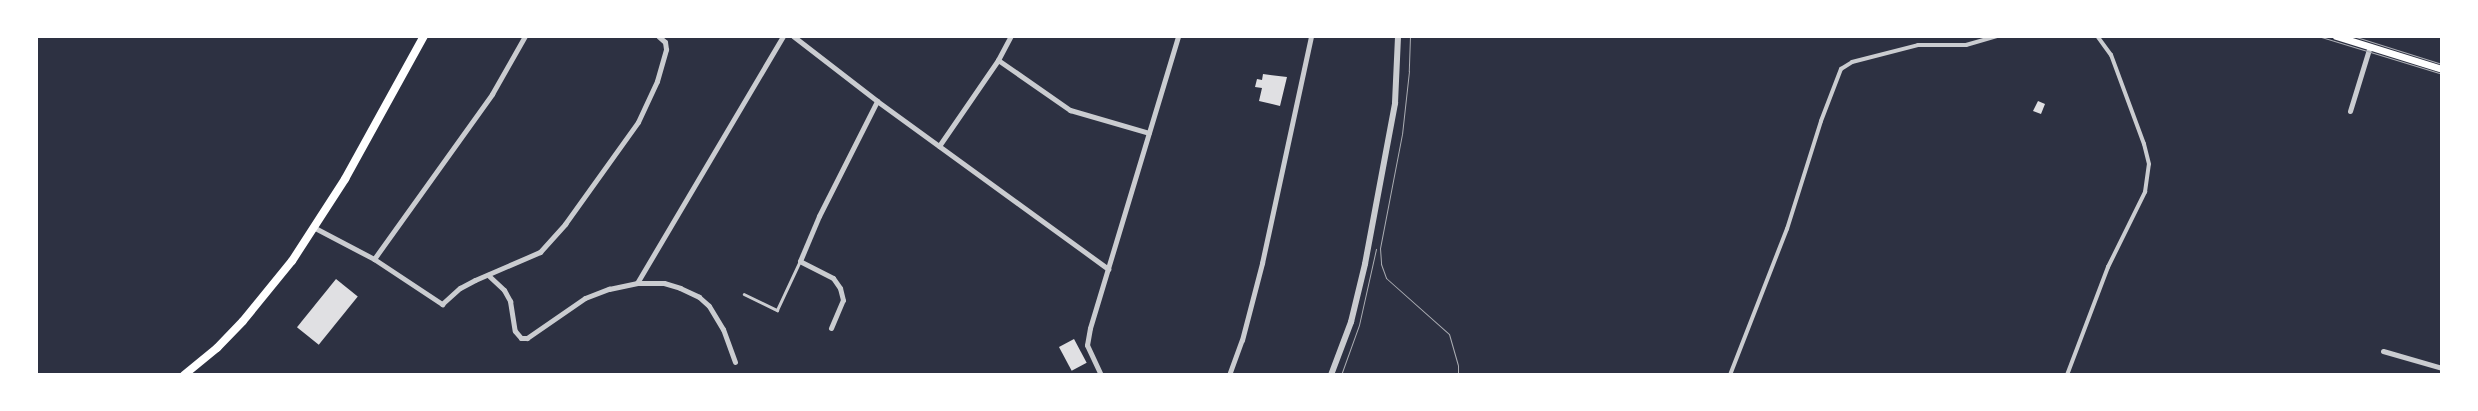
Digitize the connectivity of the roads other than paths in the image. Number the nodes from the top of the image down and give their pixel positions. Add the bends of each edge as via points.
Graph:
1 (424, 36) edge
2 (525, 36) edge
3 (658, 36) edge
4 (783, 36) edge
5 (793, 36) edge
6 (1011, 36) edge
7 (1178, 36) edge
8 (1311, 36) edge
9 (1398, 36) edge
10 (1998, 36) edge
11 (2097, 36) edge
12 (2336, 36) edge
13 (2370, 46) junction
14 (998, 60) junction
15 (2442, 69) edge
16 (877, 101) junction
17 (2350, 111) dead end
18 (1149, 133) junction
19 (939, 146) junction
20 (315, 228) junction
21 (374, 259) junction
22 (800, 261) junction
23 (1108, 269) junction
24 (488, 275) junction
25 (637, 283) junction
26 (744, 294) dead end
27 (831, 328) dead end
28 (2383, 350) dead end
29 (735, 362) dead end
30 (2442, 368) edge
31 (184, 375) edge
32 (1100, 375) edge
33 (1230, 375) edge
34 (1331, 375) edge
35 (1730, 375) edge
36 (2068, 375) edge

1 - 20 main road
2 - 21 street via 487,101
3 - 24 street via 666,48 657,81 638,122 565,224 540,252 502,266
4 - 25 street
5 - 16 street
6 - 14 street
7 - 18 street
8 - 33 street via 1262,263
9 - 34 street via 1395,103 1365,264 1351,322
10 - 35 street via 1966,45 1918,45 1852,62 1841,69 1787,229
11 - 36 street via 2111,55 2149,164 2145,192 2108,267
12 - 13 main road
13 - 15 main road
13 - 17 street
14 - 18 street via 1070,110
14 - 19 street
16 - 19 street
16 - 22 street
18 - 23 street
19 - 23 street
20 - 21 street
20 - 31 main road via 243,322
21 - 24 street via 442,304 460,288
22 - 26 lane via 778,310
22 - 27 street via 833,278 840,288 843,300
23 - 32 street via 1087,345
24 - 25 street via 504,290 510,301 515,331 521,338 527,338 585,298
25 - 29 street via 664,283 699,297 709,306 723,329
28 - 30 street

